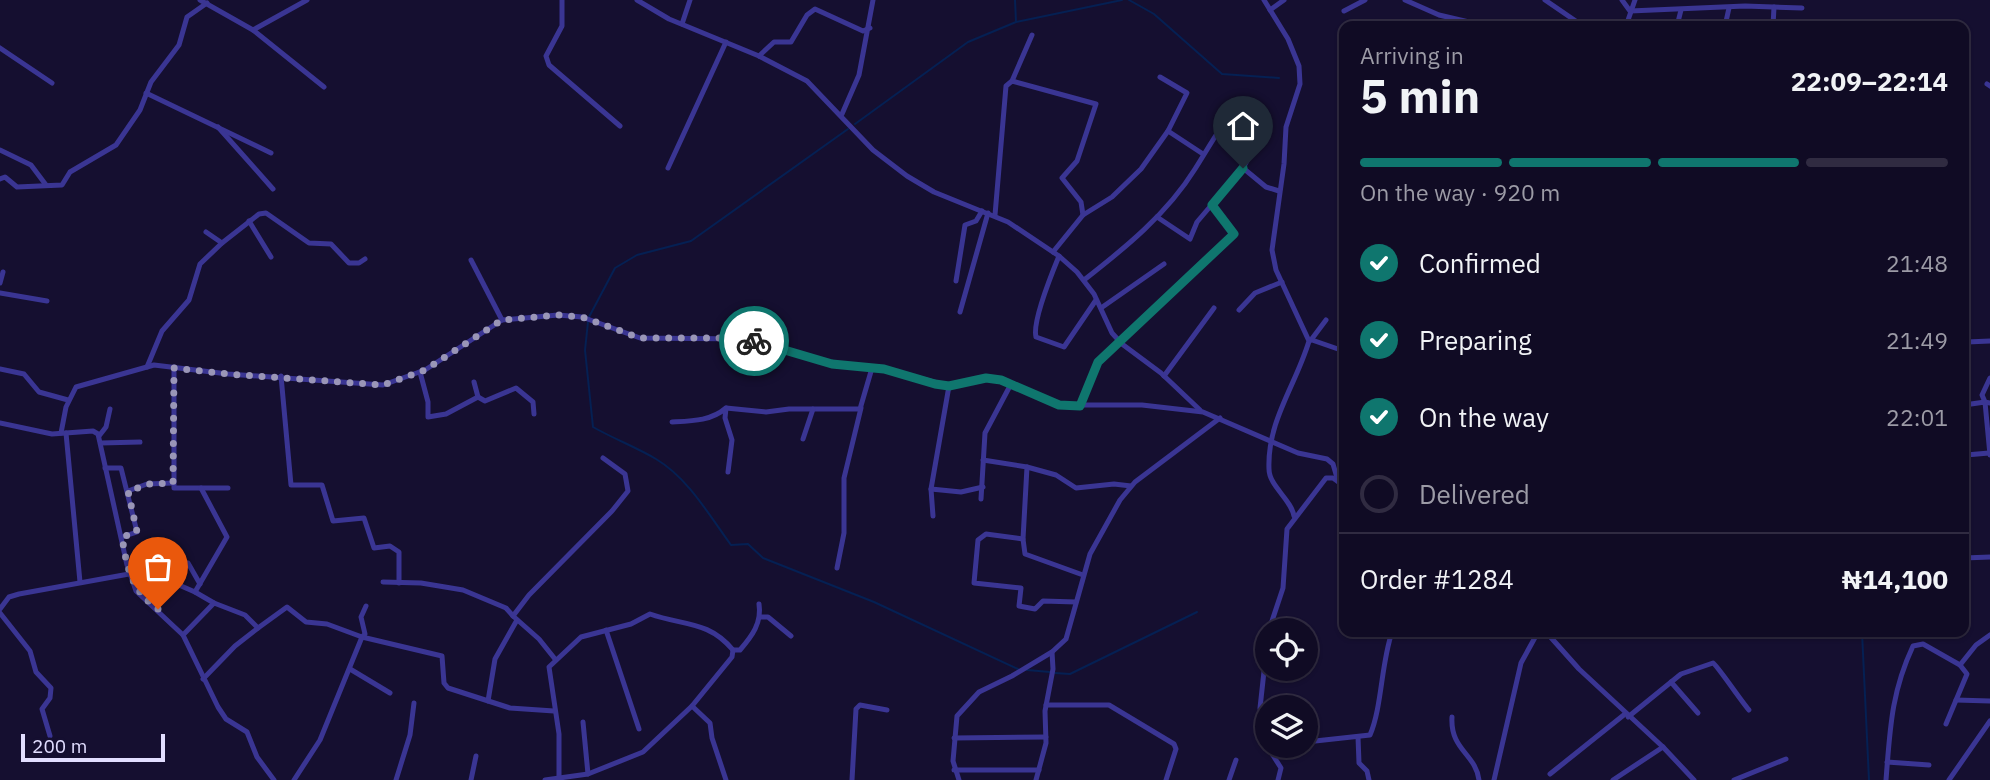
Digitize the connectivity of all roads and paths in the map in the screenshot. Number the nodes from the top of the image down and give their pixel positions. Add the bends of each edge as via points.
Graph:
1 (200, 0) edge
2 (307, 0) edge
3 (562, 0) edge
4 (636, 0) edge
5 (690, 0) edge
6 (873, 0) edge
7 (1264, 0) edge
8 (1284, 0) edge
9 (1365, 0) edge
10 (1405, 0) edge
11 (1545, 0) edge
12 (1622, 0) edge
13 (1635, 0) edge
14 (1742, 0) edge
15 (207, 3) junction
16 (1739, 7) junction
17 (1774, 7) junction
18 (1729, 8) junction
19 (1802, 8) dead end
20 (1270, 10) junction
21 (1681, 10) junction
22 (1344, 11) dead end
23 (1630, 11) junction
24 (1465, 21) edge
25 (1576, 21) edge
26 (1627, 21) edge
27 (1678, 21) edge
28 (1726, 21) edge
29 (1773, 21) edge
30 (682, 24) junction
31 (870, 28) junction
32 (253, 30) junction
33 (1032, 35) dead end
34 (726, 42) junction
35 (0, 48) edge
36 (759, 56) junction
37 (1160, 77) dead end
38 (1012, 81) junction
39 (51, 83) dead end
40 (324, 87) dead end
41 (146, 93) junction
42 (1237, 105) dead end
43 (842, 114) junction
44 (216, 125) junction
45 (620, 126) dead end
46 (1264, 130) dead end
47 (1168, 131) junction
48 (0, 150) edge
49 (271, 153) dead end
50 (1203, 154) junction
51 (668, 168) dead end
52 (1243, 168) junction
53 (0, 179) edge
54 (46, 185) junction
55 (273, 189) dead end
56 (1279, 191) junction
57 (1212, 205) junction
58 (988, 213) junction
59 (1083, 215) junction
60 (1157, 217) junction
61 (249, 221) junction
62 (206, 232) dead end
63 (222, 243) junction
64 (1053, 252) junction
65 (1059, 256) junction
66 (271, 257) dead end
67 (365, 259) dead end
68 (471, 261) dead end
69 (1164, 264) dead end
70 (3, 272) dead end
71 (1084, 280) junction
72 (956, 281) dead end
73 (1282, 282) junction
74 (0, 283) edge
75 (0, 293) edge
76 (1096, 300) junction
77 (47, 301) dead end
78 (1101, 308) junction
79 (1213, 308) dead end
80 (1239, 310) dead end
81 (960, 312) dead end
82 (502, 320) junction
83 (1326, 320) dead end
84 (1120, 340) junction
85 (1310, 340) junction
86 (1990, 341) edge
87 (1969, 342) edge
88 (1338, 349) dead end
89 (147, 367) junction
90 (174, 368) junction
91 (872, 368) junction
92 (0, 369) edge
93 (420, 372) junction
94 (281, 376) junction
95 (1164, 376) junction
96 (1990, 378) edge
97 (474, 382) dead end
98 (1011, 384) junction
99 (949, 386) junction
100 (478, 397) junction
101 (68, 400) junction
102 (1988, 403) edge
103 (1969, 405) edge
104 (1080, 406) junction
105 (726, 408) junction
106 (110, 409) dead end
107 (813, 410) junction
108 (1203, 412) junction
109 (534, 414) dead end
110 (1220, 418) junction
111 (672, 422) dead end
112 (0, 423) edge
113 (64, 433) junction
114 (99, 436) junction
115 (803, 439) dead end
116 (1270, 439) junction
117 (140, 442) dead end
118 (101, 443) junction
119 (1989, 454) edge
120 (1969, 455) edge
121 (603, 458) dead end
122 (983, 460) junction
123 (1027, 467) junction
124 (106, 468) junction
125 (728, 471) dead end
126 (1338, 481) joint
127 (173, 483) junction
128 (983, 486) junction
129 (1131, 486) junction
130 (201, 488) junction
131 (228, 488) dead end
132 (931, 489) junction
133 (128, 491) junction
134 (981, 499) dead end
135 (933, 516) dead end
136 (1294, 516) junction
137 (122, 537) junction
138 (1023, 539) junction
139 (1990, 550) edge
140 (1989, 557) edge
141 (1969, 558) edge
142 (837, 568) dead end
143 (129, 574) junction
144 (1083, 575) junction
145 (80, 582) junction
146 (172, 582) dead end
147 (383, 582) dead end
148 (399, 583) junction
149 (200, 584) junction
150 (195, 592) junction
151 (1076, 602) junction
152 (214, 603) junction
153 (759, 604) dead end
154 (366, 606) dead end
155 (0, 611) edge
156 (761, 617) junction
157 (515, 618) junction
158 (1273, 618) edge
159 (258, 628) junction
160 (606, 630) junction
161 (183, 635) junction
162 (1990, 635) edge
163 (791, 636) dead end
164 (362, 637) junction
165 (1391, 637) edge
166 (1535, 637) edge
167 (1551, 637) edge
168 (733, 650) junction
169 (1052, 652) junction
170 (555, 659) junction
171 (1960, 665) junction
172 (350, 669) junction
173 (203, 679) junction
174 (1671, 682) junction
175 (390, 693) dead end
176 (488, 701) junction
177 (1956, 701) junction
178 (1990, 701) edge
179 (415, 703) dead end
180 (1046, 705) junction
181 (692, 706) junction
182 (887, 709) dead end
183 (1749, 710) dead end
184 (554, 711) junction
185 (1698, 713) dead end
186 (1626, 715) junction
187 (1452, 718) dead end
188 (1990, 721) edge
189 (583, 722) dead end
190 (1946, 724) dead end
191 (639, 729) dead end
192 (50, 736) dead end
193 (1046, 737) junction
194 (1358, 737) junction
195 (954, 738) junction
196 (1318, 741) edge
197 (1663, 747) junction
198 (476, 756) dead end
199 (1276, 758) edge
200 (1786, 759) dead end
201 (1236, 760) dead end
202 (1887, 762) junction
203 (1929, 765) dead end
204 (954, 770) junction
205 (1039, 770) junction
206 (588, 774) junction
207 (1550, 774) dead end
208 (559, 777) junction
209 (579, 777) edge
210 (548, 779) edge
211 (274, 780) edge
212 (294, 780) edge
213 (397, 780) edge
214 (471, 780) edge
215 (726, 780) edge
216 (852, 780) edge
217 (959, 780) edge
218 (1037, 780) edge
219 (1166, 780) edge
220 (1230, 780) edge
221 (1279, 780) edge
222 (1369, 780) edge
223 (1479, 780) edge
224 (1494, 780) edge
225 (1613, 780) edge
226 (1694, 780) edge
227 (1734, 780) edge
228 (1886, 780) edge
229 (1950, 780) edge

1 - 15 street
2 - 32 street
3 - 45 street via 562,26 546,56 549,65
4 - 30 street
5 - 30 street
6 - 31 street
7 - 20 street
8 - 20 street
9 - 22 street
10 - 24 street
11 - 25 street
12 - 23 street
13 - 23 street
14 - 16 street
15 - 32 street
15 - 41 street via 187,17 179,45
16 - 17 street
16 - 18 street
17 - 19 street
17 - 29 street
18 - 21 street
18 - 28 street
20 - 56 street via 1300,76 1286,127
21 - 23 street
21 - 27 street
23 - 26 street
30 - 34 street
31 - 36 street via 860,30 815,9 792,42 774,42
31 - 43 street via 859,75
32 - 40 street
33 - 38 street
34 - 36 street
34 - 51 street
35 - 39 street
36 - 43 street via 807,81
37 - 47 street via 1187,93
38 - 58 street via 1006,86
38 - 59 street via 1096,103 1077,161 1062,178 1081,202
41 - 44 street
41 - 54 street via 116,145 76,168 62,184
42 - 50 street
43 - 58 street via 873,149 907,176
44 - 49 street
44 - 55 street
46 - 52 street
47 - 50 street
47 - 59 street via 1141,169 1112,197
48 - 54 street via 31,165
50 - 60 street
52 - 56 street via 1266,187
52 - 57 street
53 - 54 street via 5,177 17,187
56 - 73 street via 1272,250
57 - 60 street via 1190,239
57 - 84 street via 1234,234
58 - 64 street
58 - 72 street via 965,225
58 - 81 street
59 - 64 street
60 - 71 street
61 - 63 street
61 - 66 street
61 - 67 street via 266,214 309,243 331,244 349,263
62 - 63 street
63 - 89 street via 200,264 188,300 162,331
64 - 65 street
65 - 71 street
65 - 76 street via 1042,299 1036,337 1064,347
68 - 82 street
69 - 78 street
70 - 74 street
71 - 76 street
73 - 80 street via 1255,293
73 - 85 street
75 - 77 street
76 - 78 street
78 - 84 street
79 - 95 street
82 - 91 street via 558,315 588,319 640,338 747,339 832,364
82 - 93 street
83 - 85 street
84 - 95 street
84 - 104 street via 1098,362
85 - 88 street
85 - 116 street
86 - 87 street
89 - 90 street
89 - 101 street via 83,382
90 - 94 street
90 - 127 street
91 - 99 street
91 - 107 street via 860,409
91 - 142 street via 844,478 844,533
92 - 101 street via 24,374 38,392
93 - 94 street via 383,385
93 - 100 street via 428,417 446,414
94 - 148 street via 291,485 322,485 332,521 364,518 374,548 390,546 399,552
95 - 108 street
96 - 102 street via 1982,396
97 - 100 street
98 - 99 street via 986,378
98 - 104 street via 1059,405
98 - 122 street via 985,433
99 - 132 street
100 - 109 street via 485,401 516,388 533,402
101 - 113 street
102 - 103 street
102 - 119 street
104 - 108 street via 1143,405
105 - 107 street
105 - 111 street via 699,420
105 - 125 street via 732,440
106 - 114 street
107 - 115 street
108 - 110 street
110 - 116 street
110 - 129 street
112 - 113 street
113 - 114 street via 93,431
113 - 145 street
114 - 118 street
116 - 126 street via 1298,453 1327,459
116 - 136 street via 1269,471
117 - 118 street
118 - 124 street
119 - 120 street
121 - 157 street via 628,478 628,491 529,595
122 - 123 street
122 - 128 street
123 - 129 street via 1056,475 1076,488
123 - 138 street
124 - 133 street via 121,468
124 - 137 street
126 - 136 street via 1326,478
127 - 130 street via 176,489
127 - 133 street
128 - 132 street via 961,492
128 - 134 street
129 - 144 street via 1090,554
130 - 131 street
130 - 149 street via 227,537
132 - 135 street
133 - 137 street via 137,532
136 - 158 street via 1286,538 1283,588
137 - 143 street
138 - 144 street via 1026,554
138 - 151 street via 980,536 974,583 1021,588 1019,606 1035,609 1043,601
139 - 140 street
140 - 141 street
143 - 145 street
143 - 149 street via 185,563
143 - 161 street via 136,591
144 - 151 street
145 - 155 street via 9,597
146 - 150 street
147 - 148 street
148 - 157 street via 463,590 506,608
149 - 150 street
150 - 152 street
151 - 169 street via 1069,635
152 - 159 street via 245,615
152 - 161 street
153 - 156 street
154 - 164 street via 361,617
155 - 192 street via 30,650 36,672 51,688 42,709
156 - 163 street via 768,617
156 - 168 street via 748,641 740,650
157 - 170 street
157 - 176 street via 495,659
159 - 164 street via 287,607 306,622 327,624
159 - 173 street
160 - 168 street via 653,614 713,630
160 - 170 street via 582,637
160 - 191 street
161 - 173 street
162 - 171 street
164 - 172 street
164 - 176 street via 442,656 444,686
165 - 194 street via 1372,732
166 - 224 street via 1521,663
167 - 186 street
168 - 181 street
169 - 180 street
169 - 195 street via 974,695 957,716
170 - 184 street via 550,667
171 - 177 street via 1967,674
171 - 202 street via 1923,644 1913,646 1898,677
172 - 175 street
172 - 212 street via 328,726
173 - 211 street via 226,719 247,733
174 - 183 street via 1688,671 1716,664
174 - 185 street
174 - 186 street
176 - 184 street via 510,708
177 - 178 street
177 - 190 street
179 - 213 street
180 - 193 street
180 - 219 street via 1109,705 1174,744
181 - 206 street via 643,752
181 - 215 street via 710,723
182 - 216 street via 860,705 856,709
184 - 208 street
186 - 197 street
186 - 207 street
187 - 223 street via 1453,737 1476,768
188 - 229 street
189 - 206 street
193 - 195 street
193 - 205 street
194 - 196 street
194 - 222 street via 1359,763
195 - 204 street
197 - 225 street
197 - 226 street
198 - 214 street
199 - 221 street
200 - 227 street
201 - 220 street
202 - 203 street
202 - 228 street
204 - 205 street
204 - 217 street
205 - 218 street
206 - 209 street
208 - 209 street
208 - 210 street

